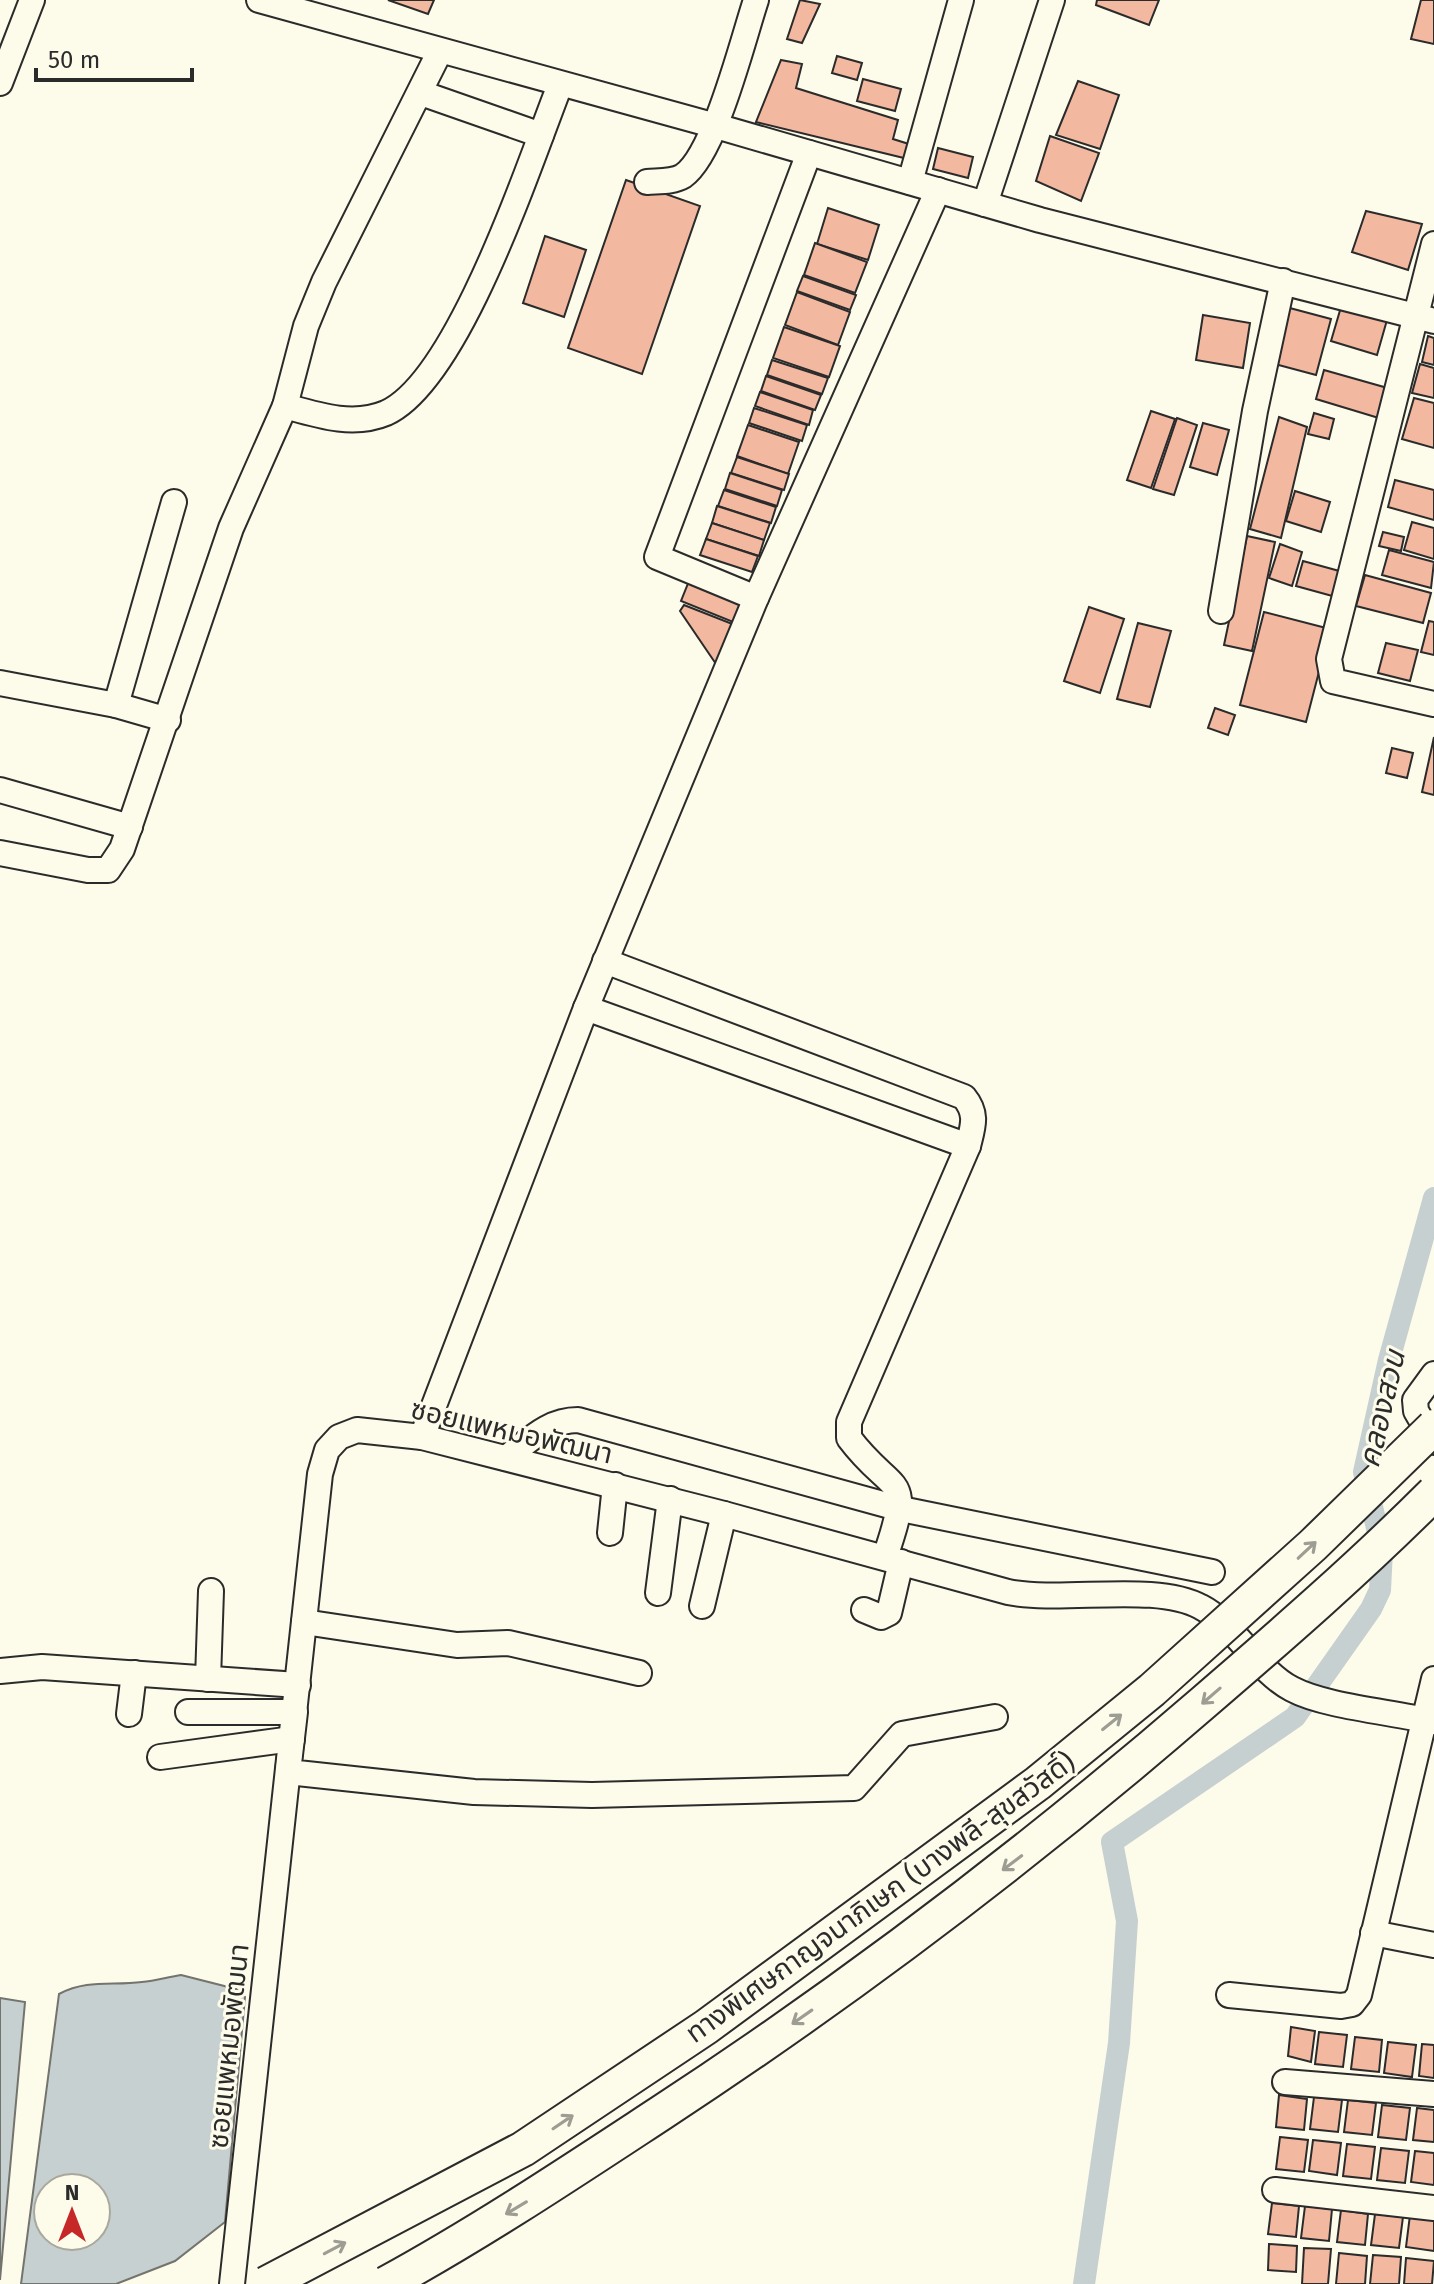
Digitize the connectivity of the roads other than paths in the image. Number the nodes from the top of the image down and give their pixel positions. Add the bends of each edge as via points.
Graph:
1 (32, 0) edge
2 (259, 0) edge
3 (756, 0) edge
4 (961, 0) edge
5 (1052, 0) edge
6 (308, 6) edge
7 (440, 51) junction
8 (0, 83) edge
9 (560, 85) junction
10 (421, 93) junction
11 (716, 126) junction
12 (541, 135) junction
13 (809, 153) junction
14 (647, 182) dead end
15 (910, 182) junction
16 (938, 190) junction
17 (985, 204) junction
18 (1434, 244) edge
19 (1283, 281) junction
20 (1425, 318) edge
21 (285, 406) junction
22 (174, 502) dead end
23 (756, 598) junction
24 (1221, 611) dead end
25 (0, 683) edge
26 (1434, 704) edge
27 (116, 705) junction
28 (168, 720) junction
29 (0, 790) edge
30 (130, 827) junction
31 (0, 853) edge
32 (605, 961) junction
33 (586, 1008) junction
34 (968, 1146) junction
35 (1434, 1374) edge
36 (1434, 1427) edge
37 (422, 1437) junction
38 (1434, 1442) edge
39 (506, 1458) junction
40 (615, 1485) junction
41 (1434, 1493) edge
42 (670, 1499) junction
43 (901, 1509) junction
44 (724, 1514) junction
45 (610, 1533) dead end
46 (893, 1559) junction
47 (1212, 1572) dead end
48 (211, 1591) dead end
49 (658, 1593) dead end
50 (702, 1606) dead end
51 (864, 1610) dead end
52 (304, 1622) junction
53 (0, 1671) edge
54 (134, 1673) junction
55 (639, 1673) dead end
56 (208, 1679) junction
57 (1434, 1679) edge
58 (298, 1685) junction
59 (188, 1712) dead end
60 (295, 1712) junction
61 (129, 1714) dead end
62 (995, 1717) dead end
63 (1429, 1721) edge
64 (292, 1739) junction
65 (160, 1757) dead end
66 (288, 1772) junction
67 (1373, 1933) junction
68 (1434, 1945) edge
69 (1229, 1995) dead end
70 (1285, 2082) dead end
71 (1434, 2094) edge
72 (1275, 2190) dead end
73 (1434, 2208) edge
74 (232, 2284) edge
75 (266, 2284) edge
76 (386, 2284) edge

1 - 8 street
2 - 6 street
3 - 11 street
4 - 15 street
5 - 17 street
6 - 7 street
7 - 9 street
7 - 10 street
9 - 11 street
9 - 12 street
10 - 12 street
10 - 21 street via 324,282
11 - 13 street
11 - 14 street via 682,177
12 - 21 street via 468,313 419,388 385,414 359,420
13 - 15 street
13 - 23 street via 657,557
15 - 16 street
16 - 17 street
16 - 23 street
17 - 19 street
18 - 20 street
19 - 20 street
19 - 24 street
20 - 26 street via 1329,671 1333,681 1346,686
21 - 28 street via 231,528
22 - 27 street
23 - 32 street
25 - 27 street
27 - 28 street
28 - 30 street
29 - 30 street
30 - 31 street via 108,870
32 - 33 street
32 - 34 street via 964,1097 975,1119
33 - 34 street
33 - 37 street
34 - 43 street via 849,1422 849,1438 856,1448 897,1486
35 - 38 street via 1415,1400
75 -> 36 highway, ทางพิเศษกาญจนาภิเษก (บางพลี-สุขสวัสดิ์), bridge via 523,2149 706,2027 1038,1783 1152,1690
37 - 39 street, ซอยแพหมอพัฒนา
37 - 52 street, ซอยแพหมอพัฒนา via 357,1430 339,1437 327,1450
39 - 40 street, ซอยแพหมอพัฒนา
39 - 43 street via 549,1425 578,1420
40 - 42 street, ซอยแพหมอพัฒนา
40 - 45 street
41 -> 76 highway, ทางพิเศษกาญจนาภิเษก (บางพลี-สุขสวัสดิ์), bridge via 1356,1571 1057,1829 896,1952 527,2201
42 - 44 street, ซอยแพหมอพัฒนา
42 - 49 street
43 - 46 street
43 - 47 street
44 - 46 street, ซอยแพหมอพัฒนา
44 - 50 street
46 - 51 street via 889,1613 881,1617
46 - 63 street, ซอยแพหมอพัฒนา via 1039,1598 1144,1596 1202,1607 1291,1689
48 - 56 street
52 - 55 street via 457,1645 508,1643
52 - 58 street, ซอยแพหมอพัฒนา
53 - 54 street via 42,1667
54 - 56 street
54 - 61 street
56 - 58 street
57 - 63 street
58 - 60 street, ซอยแพหมอพัฒนา
59 - 60 street
60 - 64 street, ซอยแพหมอพัฒนา
60 - 66 street
62 - 66 street via 902,1734 854,1788 592,1795 474,1792
63 - 67 street
64 - 65 street
64 - 66 street, ซอยแพหมอพัฒนา
66 - 74 street, ซอยแพหมอพัฒนา
67 - 68 street
67 - 69 street via 1359,1995 1352,2004
70 - 71 street
72 - 73 street

